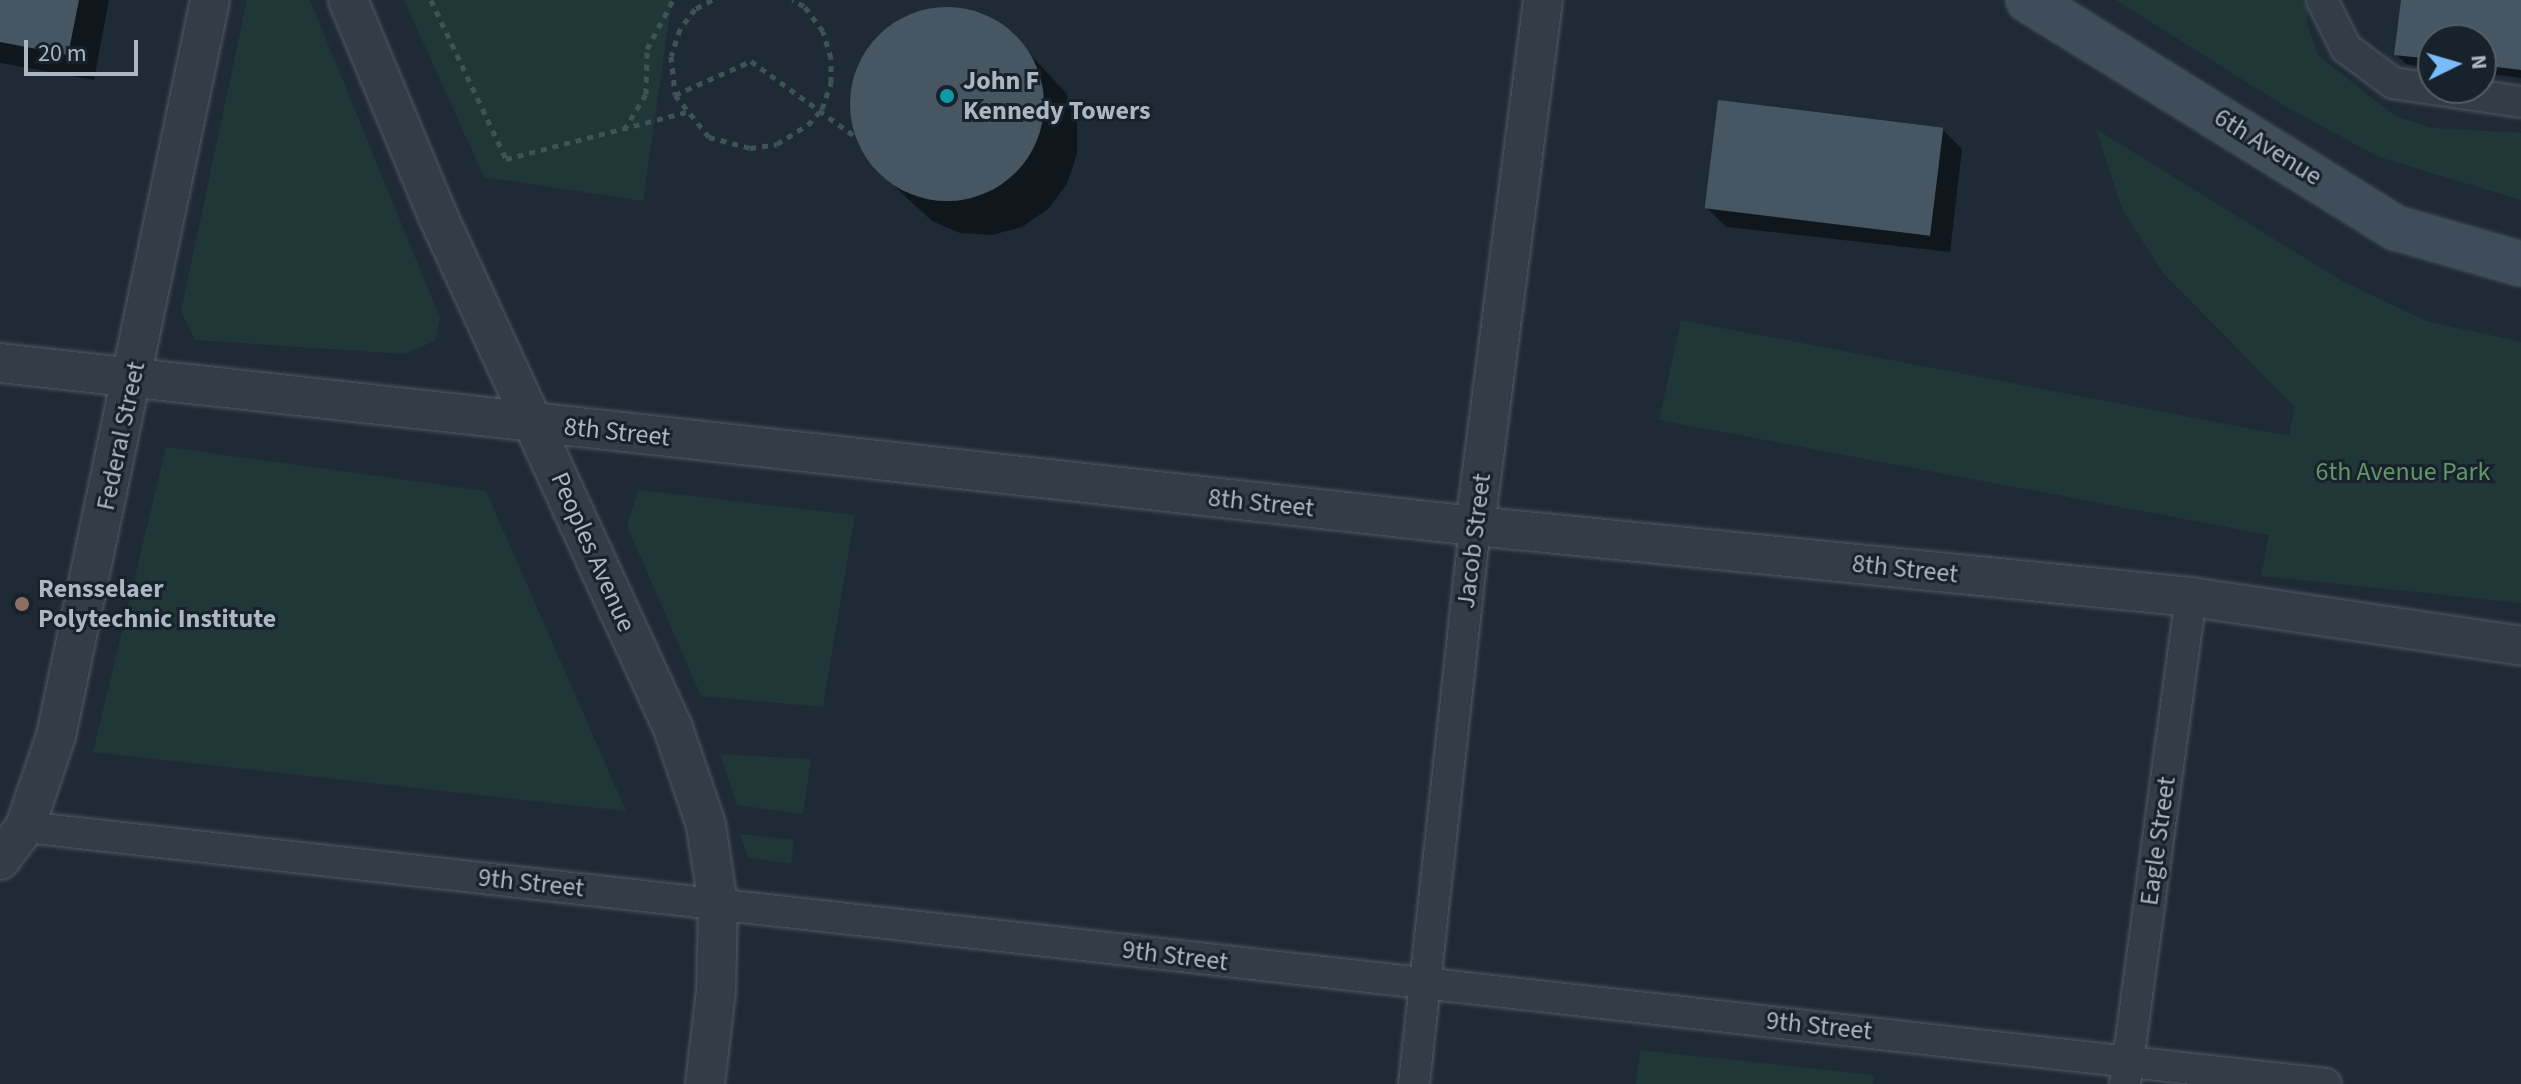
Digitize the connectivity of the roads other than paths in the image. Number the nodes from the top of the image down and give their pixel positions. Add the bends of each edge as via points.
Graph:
1 (210, 0) edge
2 (348, 0) edge
3 (1543, 0) edge
4 (2028, 0) edge
5 (2322, 0) edge
6 (2521, 102) edge
7 (2521, 264) edge
8 (0, 363) edge
9 (133, 378) junction
10 (534, 423) junction
11 (1475, 526) junction
12 (2191, 597) junction
13 (2521, 646) edge
14 (25, 827) junction
15 (0, 860) edge
16 (718, 904) junction
17 (1424, 984) junction
18 (2126, 1072) edge
19 (705, 1084) edge
20 (1414, 1084) edge
21 (2326, 1084) edge

1 - 9 street, Federal Street
2 - 10 street, Peoples Avenue via 437,214
3 - 11 street, Jacob Street
4 - 7 main road, 6th Avenue via 2396,228
5 - 6 street via 2346,48 2393,83
8 - 9 street, 8th Street
9 - 10 street, 8th Street
9 - 14 street, Federal Street via 56,736
10 - 11 street, 8th Street
10 - 16 street, Peoples Avenue via 673,728 706,825
11 - 12 street, 8th Street
11 - 17 street, Jacob Street
12 - 13 street, 8th Street
12 - 18 street, Eagle Street
14 - 15 street, Federal Street
14 - 16 street, 9th Street
16 - 17 street, 9th Street
16 - 19 street, Peoples Avenue via 716,991
17 - 18 street, 9th Street
17 - 20 street, Jacob Street
18 - 21 street, 9th Street

